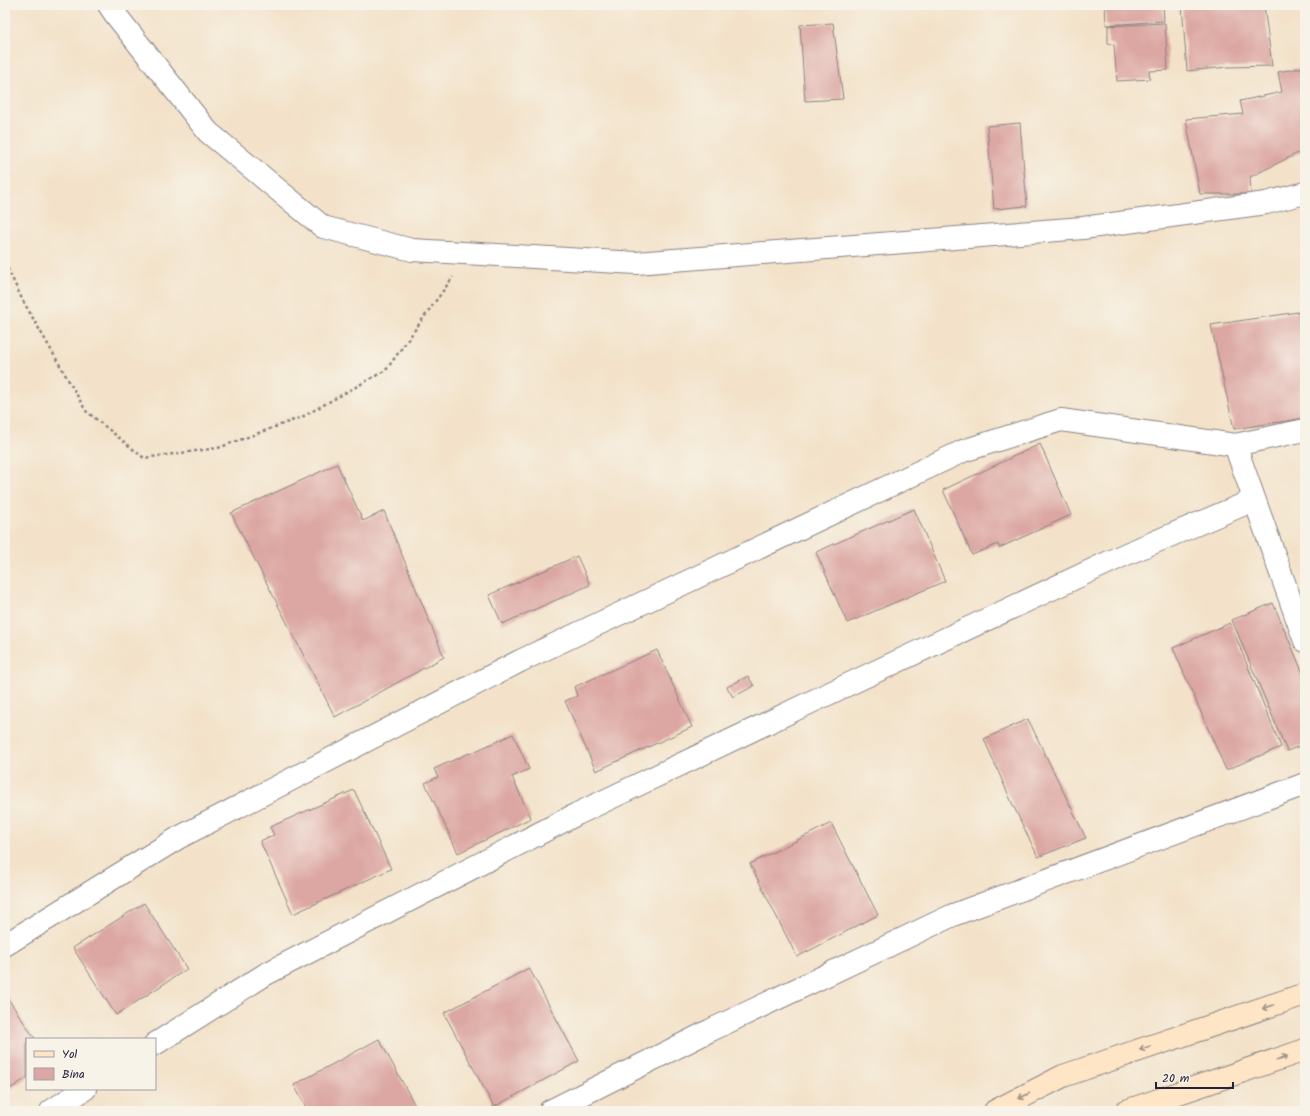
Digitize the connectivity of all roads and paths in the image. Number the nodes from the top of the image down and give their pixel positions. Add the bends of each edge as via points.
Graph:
1 (109, 5) edge
2 (1305, 193) edge
3 (470, 253) junction
4 (5, 263) edge
5 (1305, 430) edge
6 (1234, 445) junction
7 (1254, 500) junction
8 (1305, 641) edge
9 (1305, 784) edge
10 (5, 945) edge
11 (1305, 994) edge
12 (156, 1043) edge
13 (1305, 1050) edge
14 (83, 1090) edge
15 (51, 1111) edge
16 (550, 1111) edge
17 (995, 1111) edge
18 (1126, 1111) edge

1 - 3 street via 208,132 323,227 412,250
2 - 3 street via 1266,203 1083,228 636,263
3 - 4 path via 386,370 302,417 218,448 144,458 86,411 22,299
5 - 6 street
6 - 7 street
6 - 10 street via 1061,420 964,451 513,665 178,838
7 - 8 street
7 - 12 street via 1124,555 577,814 266,974
9 - 16 street via 954,914 711,1030
11 -> 17 main road via 1064,1076
18 -> 13 main road
14 - 15 street

